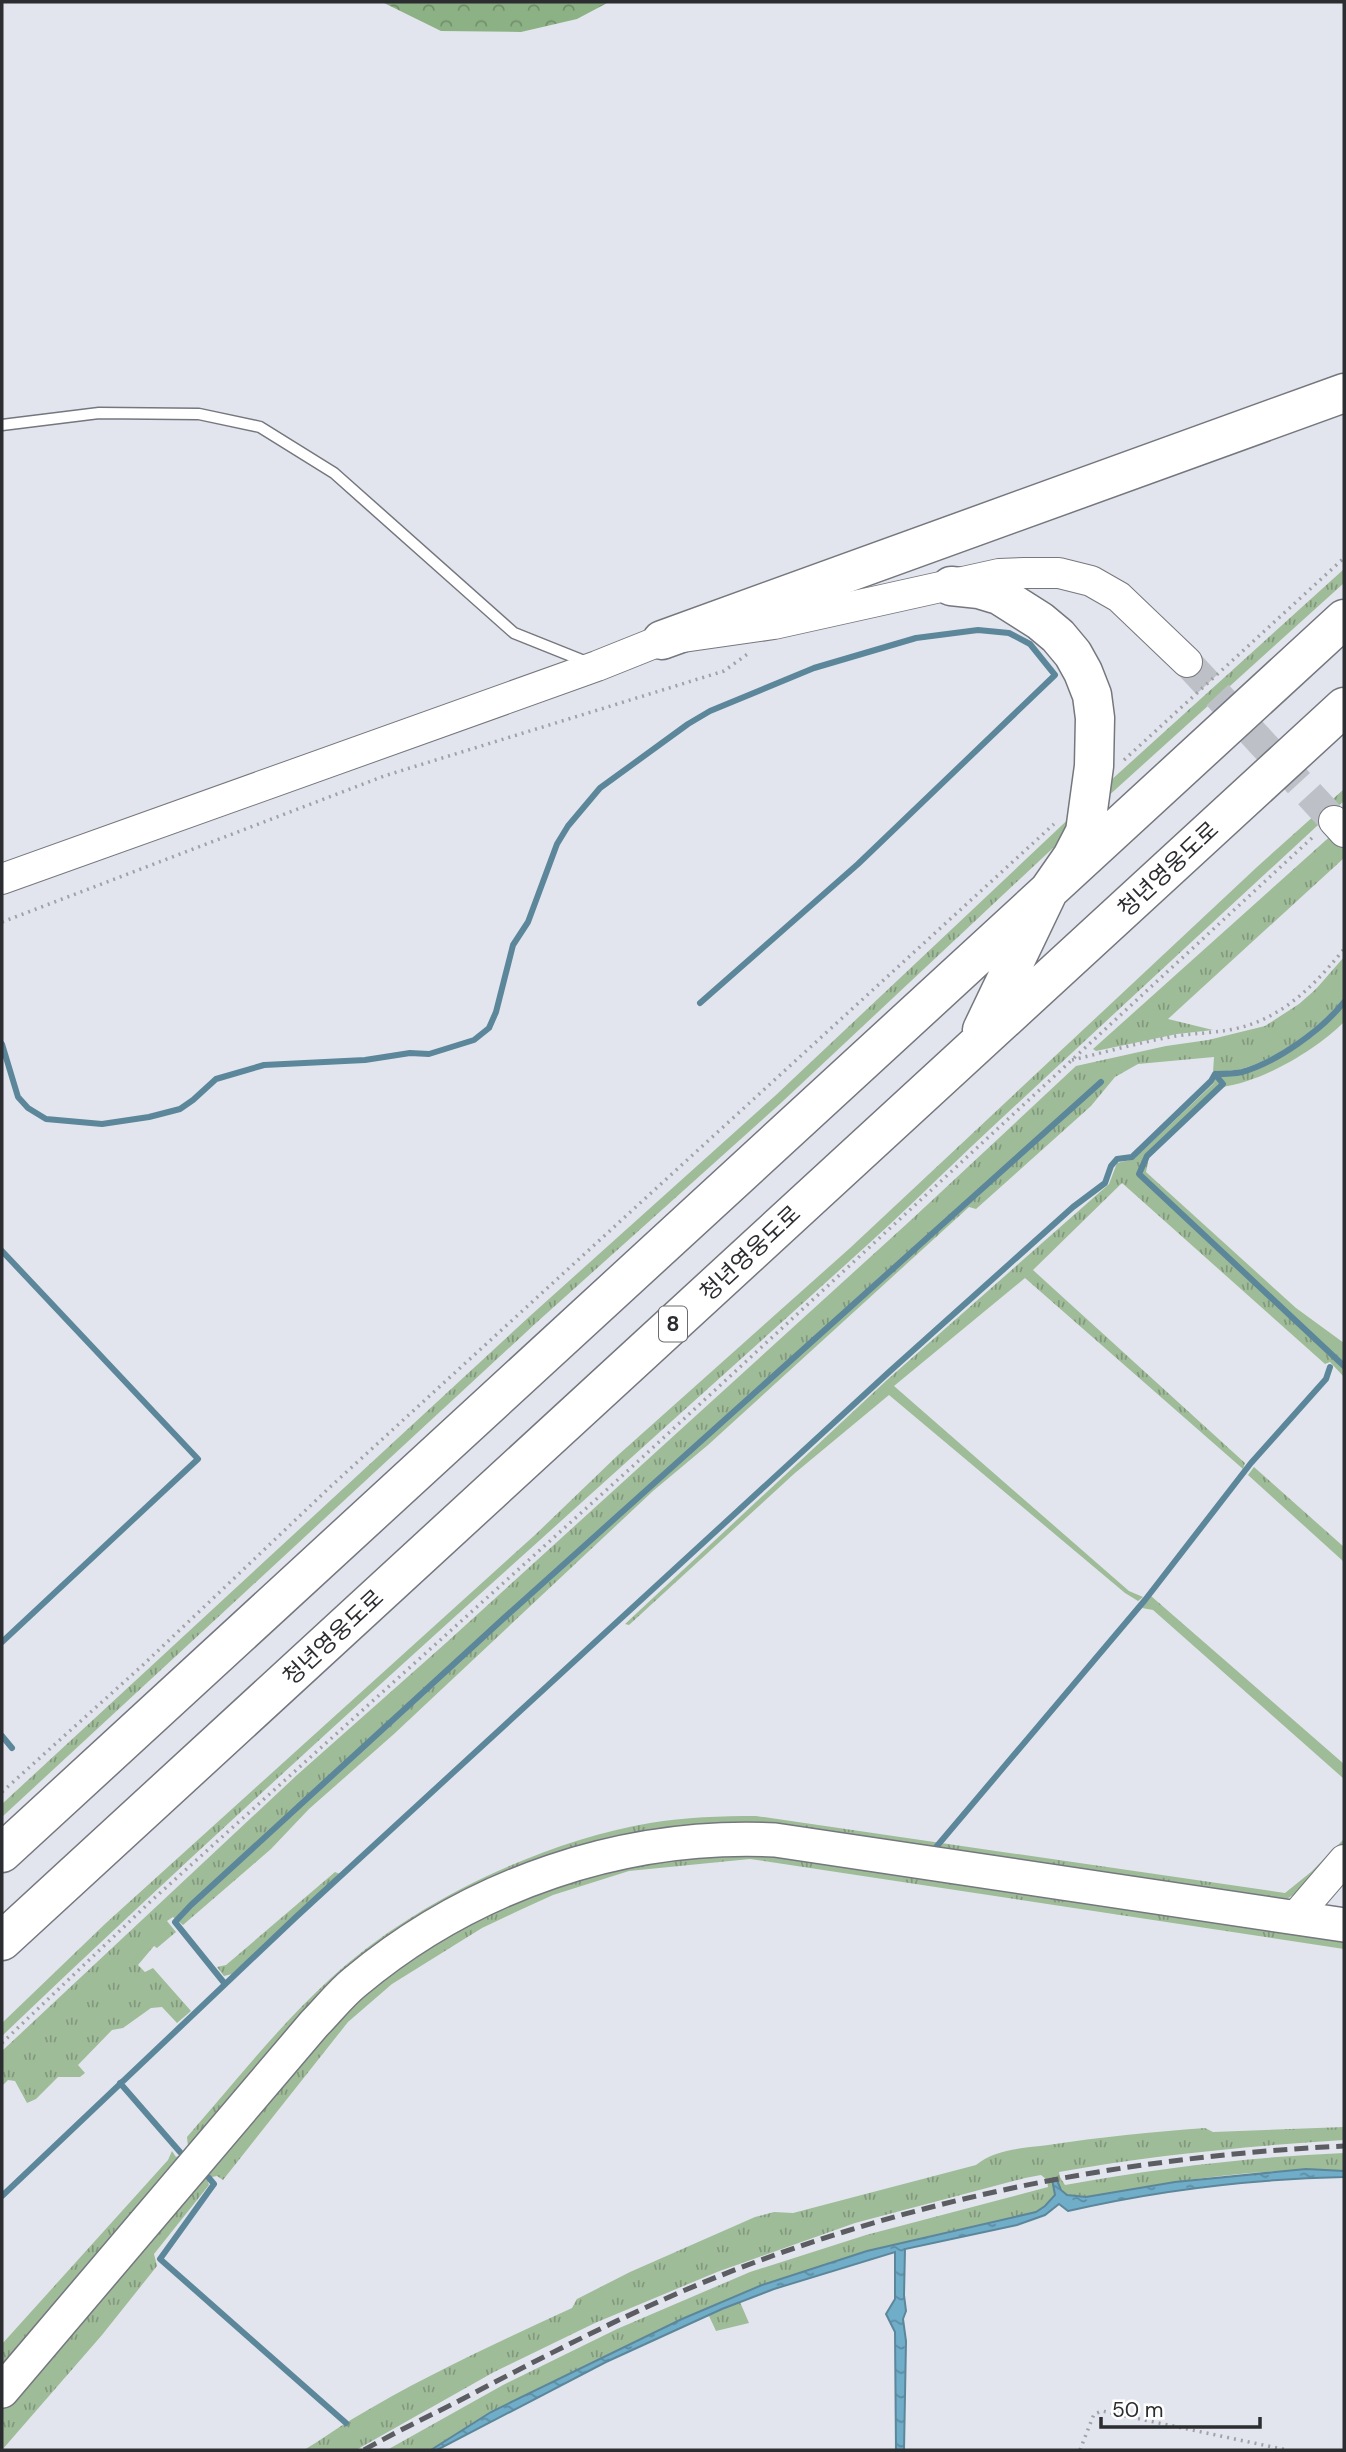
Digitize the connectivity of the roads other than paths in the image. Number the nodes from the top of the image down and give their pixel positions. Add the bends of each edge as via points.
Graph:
1 (1344, 393) edge
2 (2, 425) edge
3 (951, 586) junction
4 (1344, 619) edge
5 (662, 640) junction
6 (1187, 662) tunnel mouth
7 (597, 666) junction
8 (1344, 707) edge
9 (2, 879) edge
10 (1049, 891) junction
11 (974, 1048) junction
12 (2, 1853) edge
13 (1344, 1860) edge
14 (1295, 1917) junction
15 (1344, 1925) edge
16 (2, 1941) edge
17 (2, 2391) edge

1 - 5 highway
2 - 7 lane via 124,413 199,414 260,427 334,473 514,633
3 - 5 street via 774,624
3 - 6 street via 999,574 1025,573 1059,573 1091,582 1119,597
3 - 10 highway via 999,595 1040,621 1073,653 1091,695 1094,766 1084,832
4 - 10 highway
5 - 7 street
7 - 9 street
8 - 11 highway, 청년영웅도로 / 8
10 - 11 highway
10 - 12 highway
11 - 16 highway, 청년영웅도로 / 8
13 - 14 street
14 - 15 main road
14 - 17 main road via 775,1839 663,1844 554,1870 435,1925 353,1984

